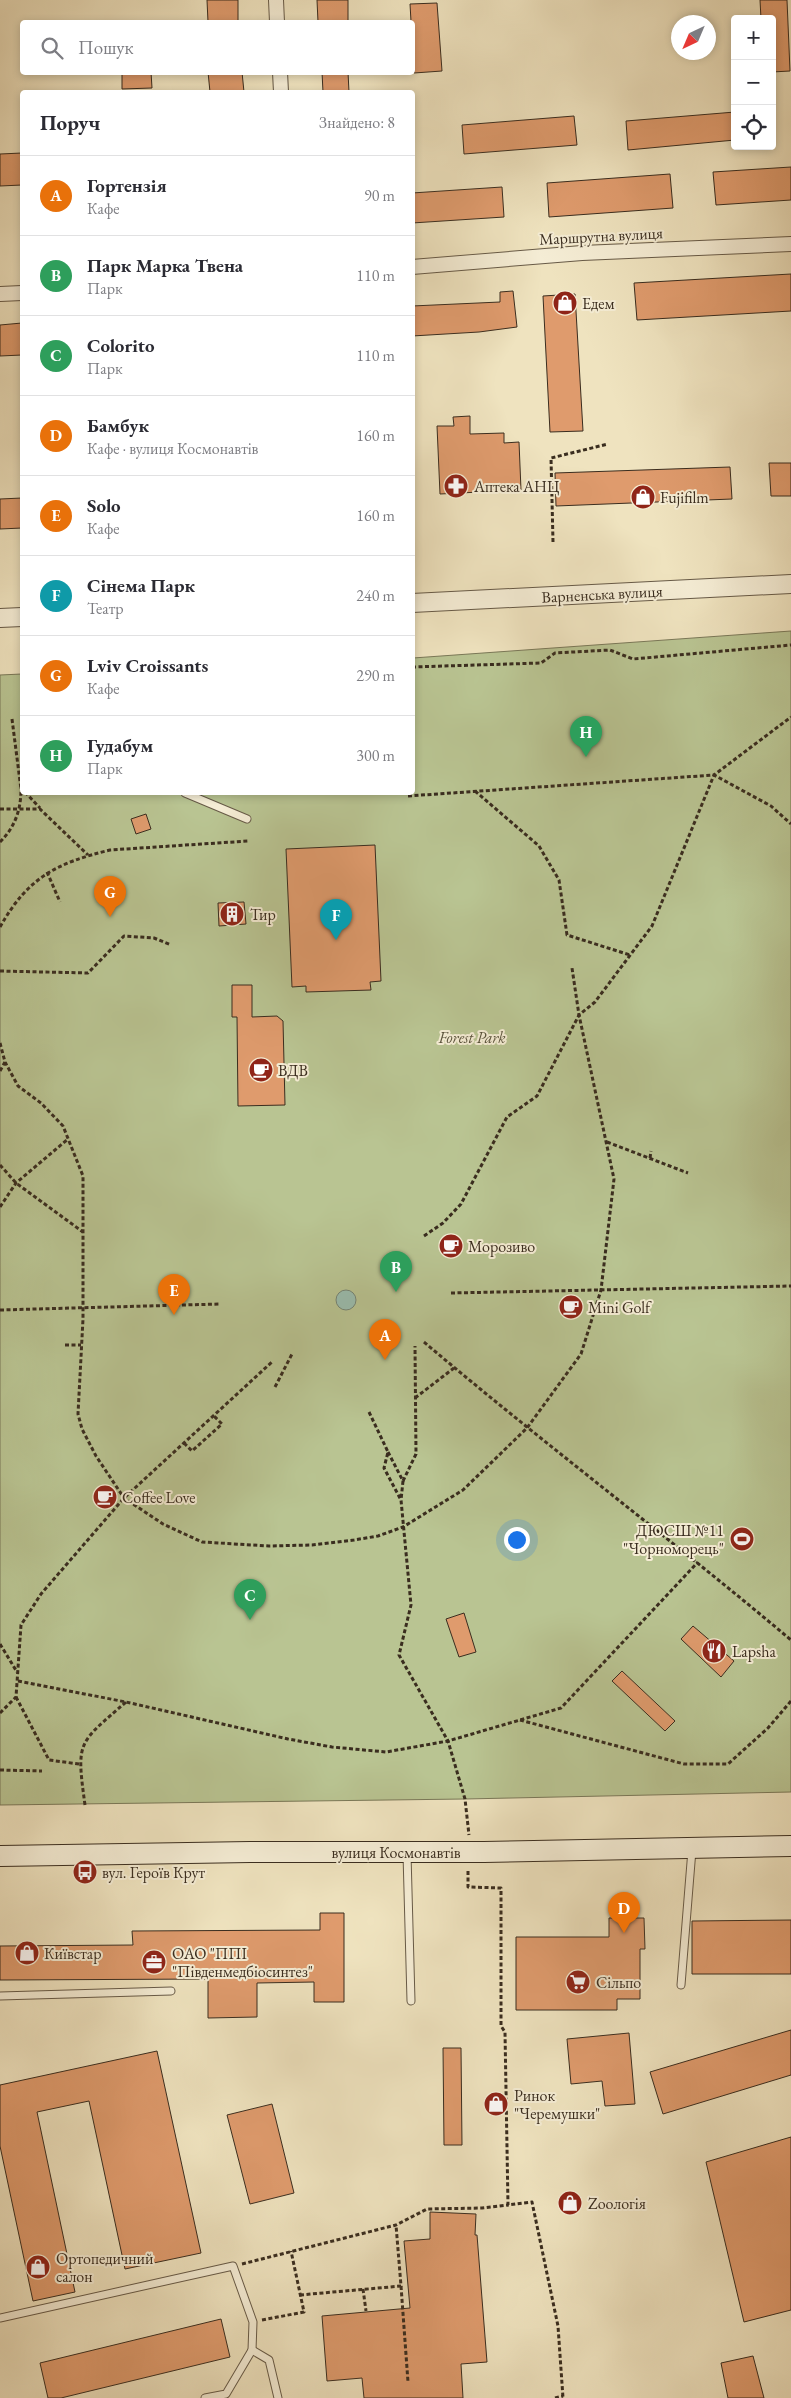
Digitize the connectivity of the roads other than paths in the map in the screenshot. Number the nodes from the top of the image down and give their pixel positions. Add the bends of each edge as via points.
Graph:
1 (276, 0) edge
2 (277, 20) edge
3 (280, 75) edge
4 (281, 90) edge
5 (791, 244) edge
6 (415, 267) edge
7 (20, 293) edge
8 (0, 294) edge
9 (791, 584) edge
10 (415, 603) edge
11 (20, 617) edge
12 (0, 618) edge
13 (191, 795) edge
14 (247, 819) dead end
15 (791, 1846) edge
16 (692, 1847) junction
17 (407, 1852) junction
18 (0, 1856) edge
19 (681, 1985) dead end
20 (171, 1991) dead end
21 (0, 1996) edge
22 (410, 2001) dead end
23 (0, 2318) edge
24 (252, 2350) junction
25 (205, 2398) edge
26 (278, 2398) edge

1 - 2 street
3 - 4 street
5 - 6 street, Маршрутна вулиця via 582,253
7 - 8 street
9 - 10 street, Варненська вулиця
11 - 12 street
13 - 14 lane
15 - 16 main road, вулиця Космонавтів
16 - 17 main road, вулиця Космонавтів
16 - 19 lane
17 - 18 main road, вулиця Космонавтів
17 - 22 lane
20 - 21 lane
23 - 24 lane via 233,2266 252,2322
24 - 25 lane via 226,2394
24 - 26 lane via 269,2360

